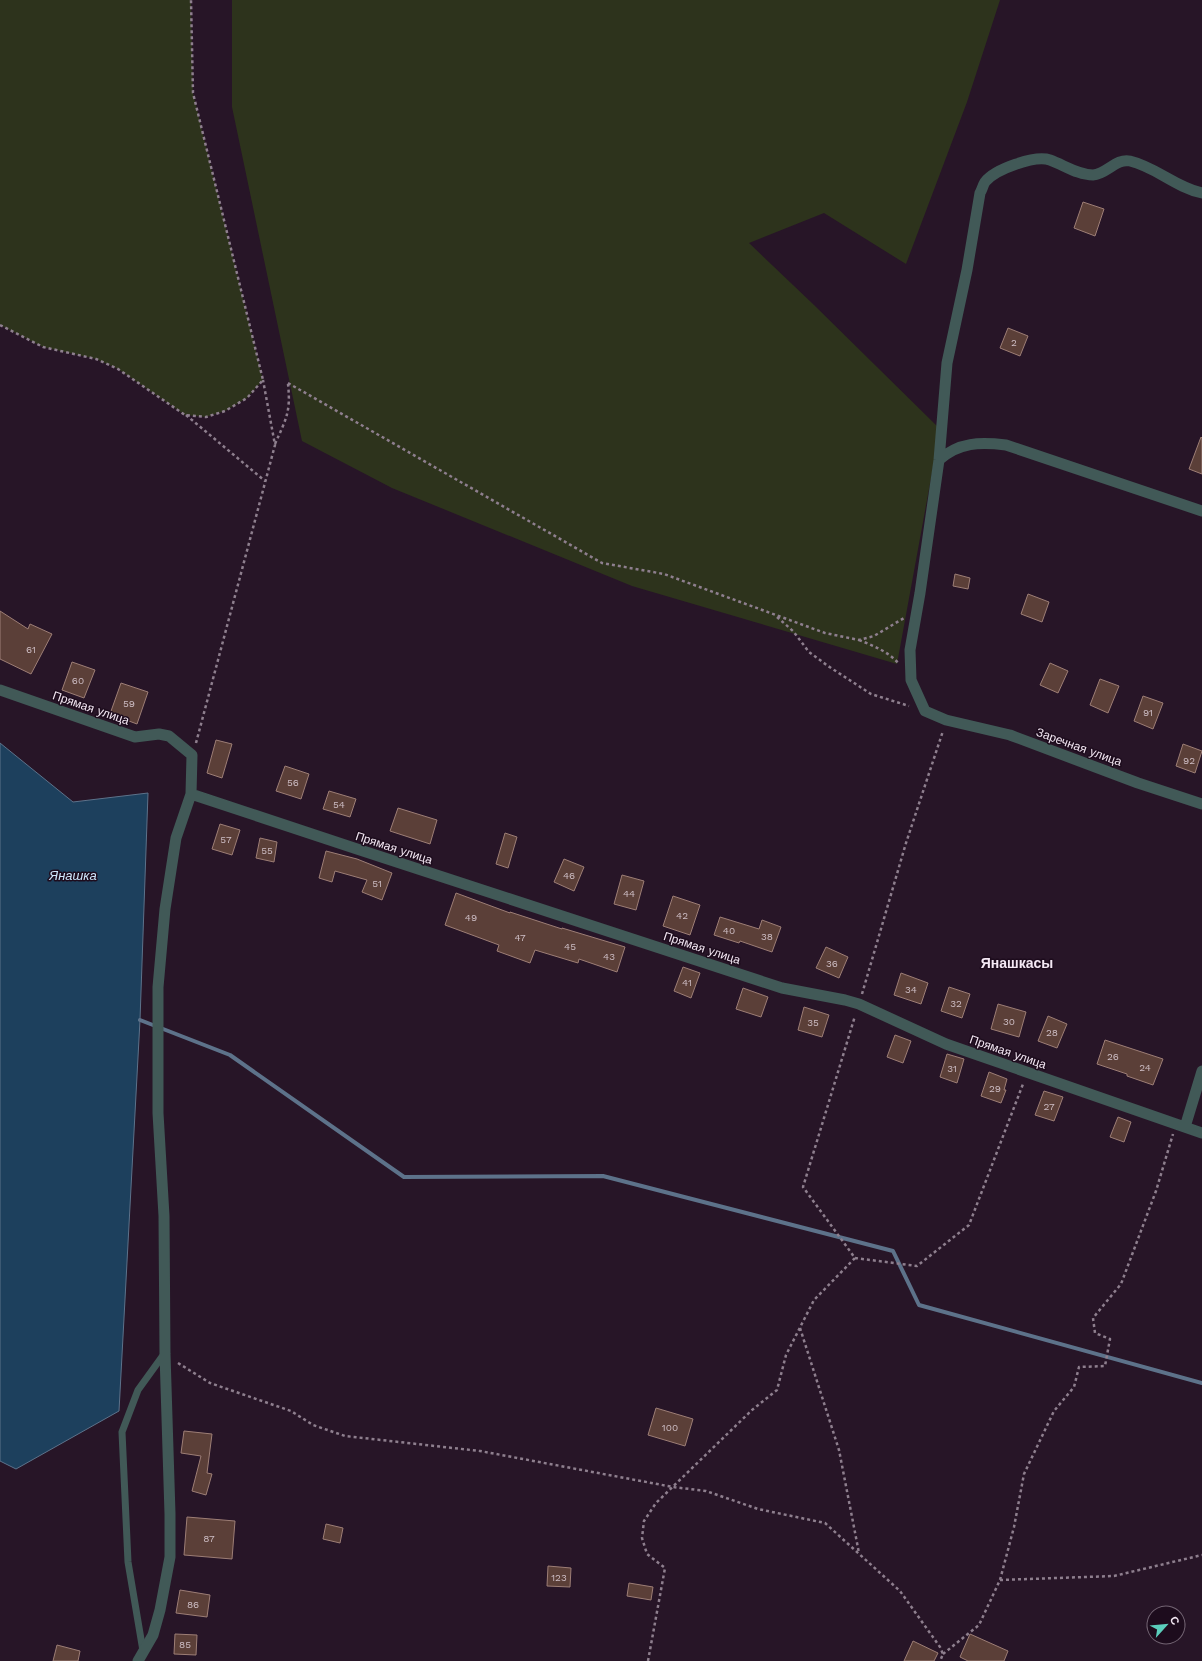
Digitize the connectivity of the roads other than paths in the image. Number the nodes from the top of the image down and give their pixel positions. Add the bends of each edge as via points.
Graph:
1 (1202, 193) edge
2 (938, 460) junction
3 (1202, 510) edge
4 (0, 690) edge
5 (191, 794) junction
6 (1202, 804) edge
7 (1202, 1071) edge
8 (1180, 1126) junction
9 (1202, 1133) edge
10 (164, 1354) junction
11 (140, 1656) edge

1 - 2 street via 1188,190 1142,164 1127,160 1094,175 1079,173 1049,160 1037,159 996,173 986,182 980,194 947,363
2 - 3 street via 949,450 961,446 989,443 1006,445
2 - 6 street, Заречная улица via 910,650 911,680 925,711 946,720 1010,735
4 - 5 street, Прямая улица via 135,737 159,734 169,736 192,755
5 - 8 street, Прямая улица via 782,988 859,1004 946,1044
5 - 10 street via 176,838 165,909 158,987 158,1113 164,1216
7 - 8 street
8 - 9 street, Прямая улица
10 - 11 street via 170,1557 153,1635
10 - 11 lane via 138,1390 122,1432 128,1562

